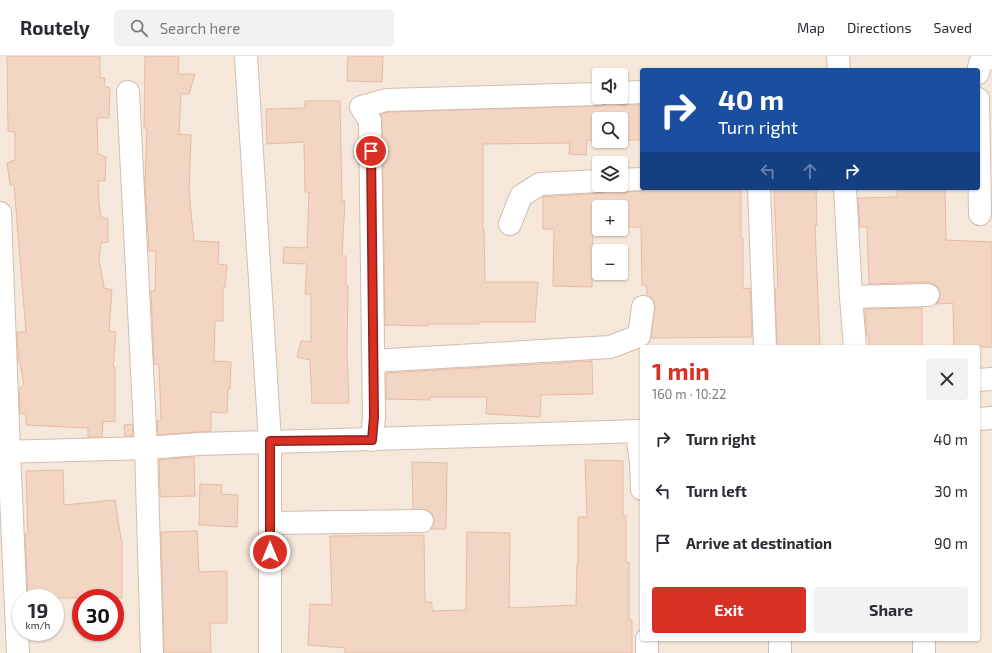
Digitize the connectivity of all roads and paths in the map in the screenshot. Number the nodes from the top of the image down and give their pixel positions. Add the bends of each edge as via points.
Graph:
1 (246, 56) edge
2 (838, 56) edge
3 (992, 56) edge
4 (839, 68) edge
5 (979, 68) edge
6 (128, 92) dead end
7 (640, 92) edge
8 (628, 93) edge
9 (592, 94) edge
10 (640, 179) edge
11 (628, 180) edge
12 (592, 181) edge
13 (759, 190) edge
14 (845, 190) edge
15 (980, 190) edge
16 (0, 213) edge
17 (980, 214) dead end
18 (510, 224) dead end
19 (928, 295) dead end
20 (851, 297) junction
21 (643, 307) dead end
22 (765, 345) edge
23 (855, 345) edge
24 (373, 361) junction
25 (992, 379) edge
26 (980, 380) edge
27 (992, 418) edge
28 (980, 419) edge
29 (640, 431) edge
30 (372, 440) junction
31 (270, 441) junction
32 (146, 448) junction
33 (4, 452) edge
34 (422, 521) dead end
35 (270, 523) junction
36 (647, 641) edge
37 (780, 641) edge
38 (924, 641) edge
39 (18, 653) edge
40 (152, 653) edge
41 (270, 653) edge
42 (647, 653) edge
43 (780, 653) edge
44 (924, 653) edge

1 - 31 street
2 - 4 street
3 - 5 street via 980,63
6 - 32 street
7 - 8 street
9 - 24 street via 386,100 361,107 370,121
10 - 11 street
12 - 18 street via 540,184 521,196
13 - 22 street
14 - 20 street
15 - 17 street
16 - 33 street
19 - 20 street
20 - 23 street
21 - 24 street via 639,336 610,346
24 - 30 street
25 - 26 street
27 - 28 street
29 - 30 street
30 - 31 street
31 - 32 street
31 - 35 street
32 - 33 street
32 - 40 street
33 - 39 street
34 - 35 street
35 - 41 street
36 - 42 street
37 - 43 street
38 - 44 street

